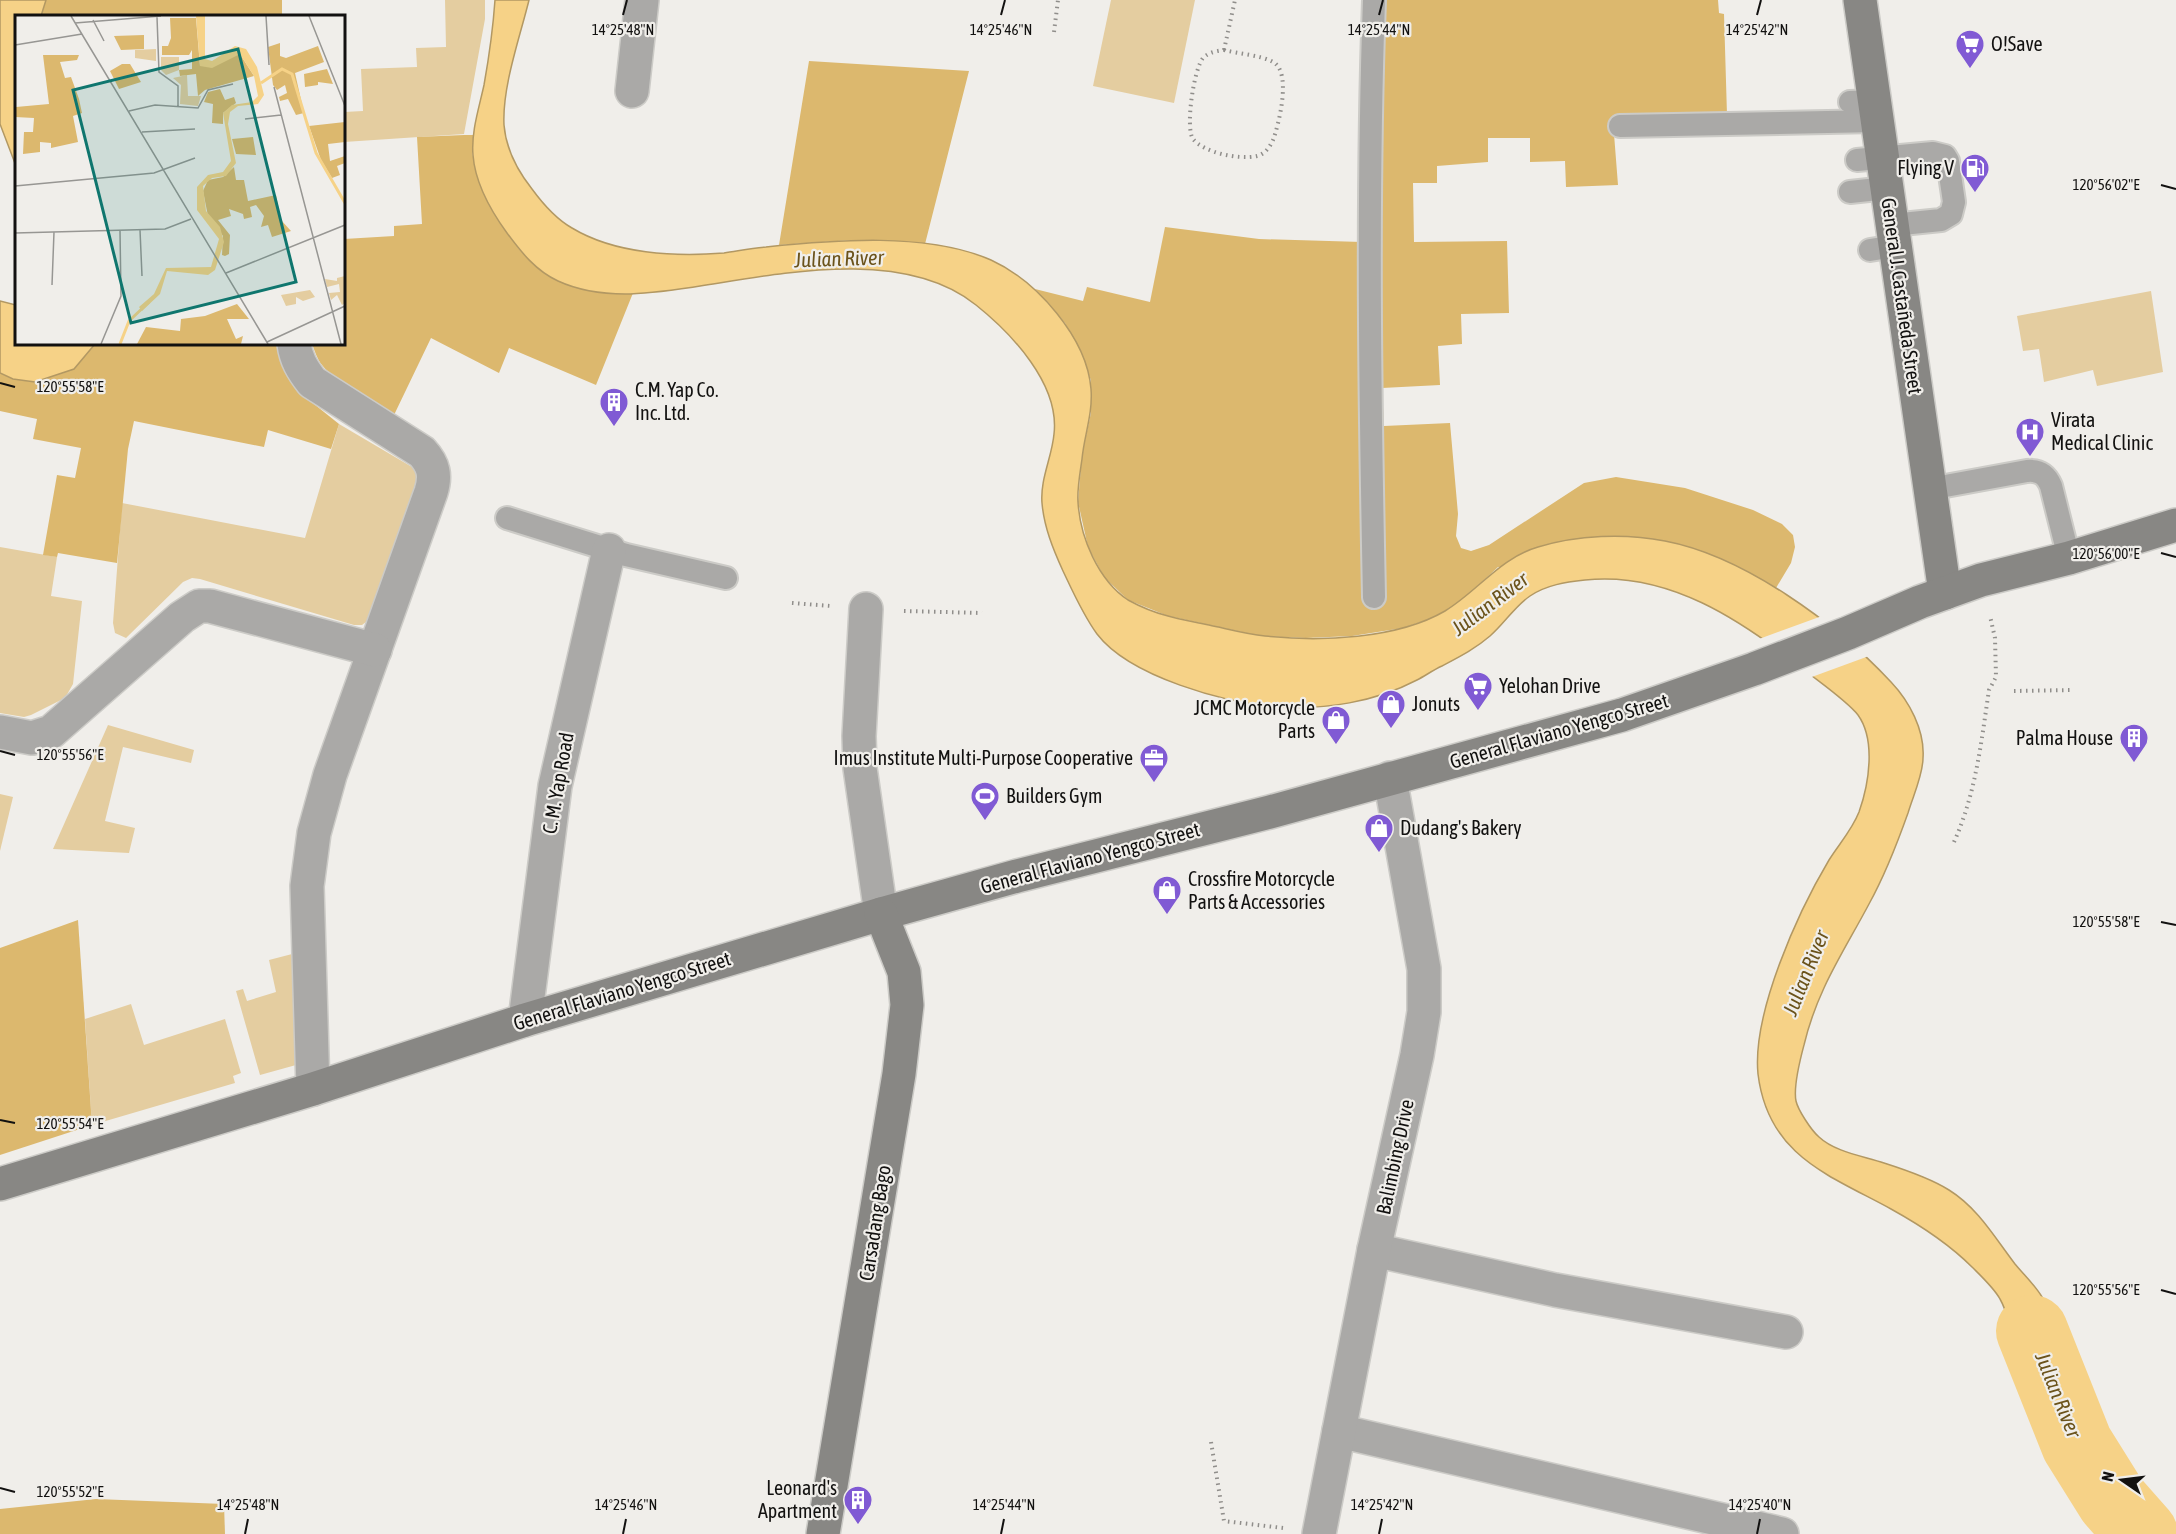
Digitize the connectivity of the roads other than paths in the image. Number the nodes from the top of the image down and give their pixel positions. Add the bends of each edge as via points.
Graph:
1 (642, 0) edge
2 (1374, 0) edge
3 (1860, 0) edge
4 (632, 91) dead end
5 (1867, 108) junction
6 (1620, 126) dead end
7 (1875, 169) junction
8 (1850, 192) dead end
9 (1885, 240) junction
10 (294, 345) edge
11 (1929, 489) junction
12 (507, 518) dead end
13 (2176, 525) edge
14 (609, 550) junction
15 (2069, 558) junction
16 (726, 578) dead end
17 (1945, 592) junction
18 (1374, 597) dead end
19 (866, 609) dead end
20 (375, 650) junction
21 (0, 732) edge
22 (1390, 778) junction
23 (881, 914) junction
24 (525, 1020) junction
25 (313, 1089) junction
26 (0, 1184) edge
27 (1374, 1250) junction
28 (1786, 1332) dead end
29 (1339, 1431) junction
30 (1319, 1533) edge
31 (823, 1534) edge
32 (1782, 1534) edge

1 - 4 street
2 - 18 lane via 1369,297
3 - 5 main road, General J. Castañeda Street
5 - 6 lane
5 - 7 main road, General J. Castañeda Street
7 - 8 lane
7 - 9 main road, General J. Castañeda Street
7 - 9 lane via 1939,153 1950,167 1952,214
9 - 11 main road, General J. Castañeda Street
10 - 20 street via 302,369 312,382 423,452 433,467 434,484
11 - 15 lane via 2027,471 2042,473 2048,478
11 - 17 main road, General J. Castañeda Street
12 - 14 lane
13 - 15 main road, General Flaviano Yengco Street
14 - 16 lane
14 - 24 street, C. M. Yap Road via 555,786
15 - 17 main road, General Flaviano Yengco Street
17 - 22 main road, General Flaviano Yengco Street via 1754,669 1622,715
19 - 23 street via 860,768
20 - 21 street via 199,606 182,616 51,732 32,738
20 - 25 street via 330,776 310,849 307,886
22 - 23 main road, General Flaviano Yengco Street
22 - 27 street, Balimbing Drive via 1425,989 1417,1055
23 - 24 main road, General Flaviano Yengco Street
23 - 31 main road, Carsadang Bago via 904,972 907,1005 898,1086
24 - 25 main road, General Flaviano Yengco Street
25 - 26 main road, General Flaviano Yengco Street
27 - 28 street via 1555,1290
27 - 29 street, Balimbing Drive
29 - 30 street, Balimbing Drive
29 - 32 street

